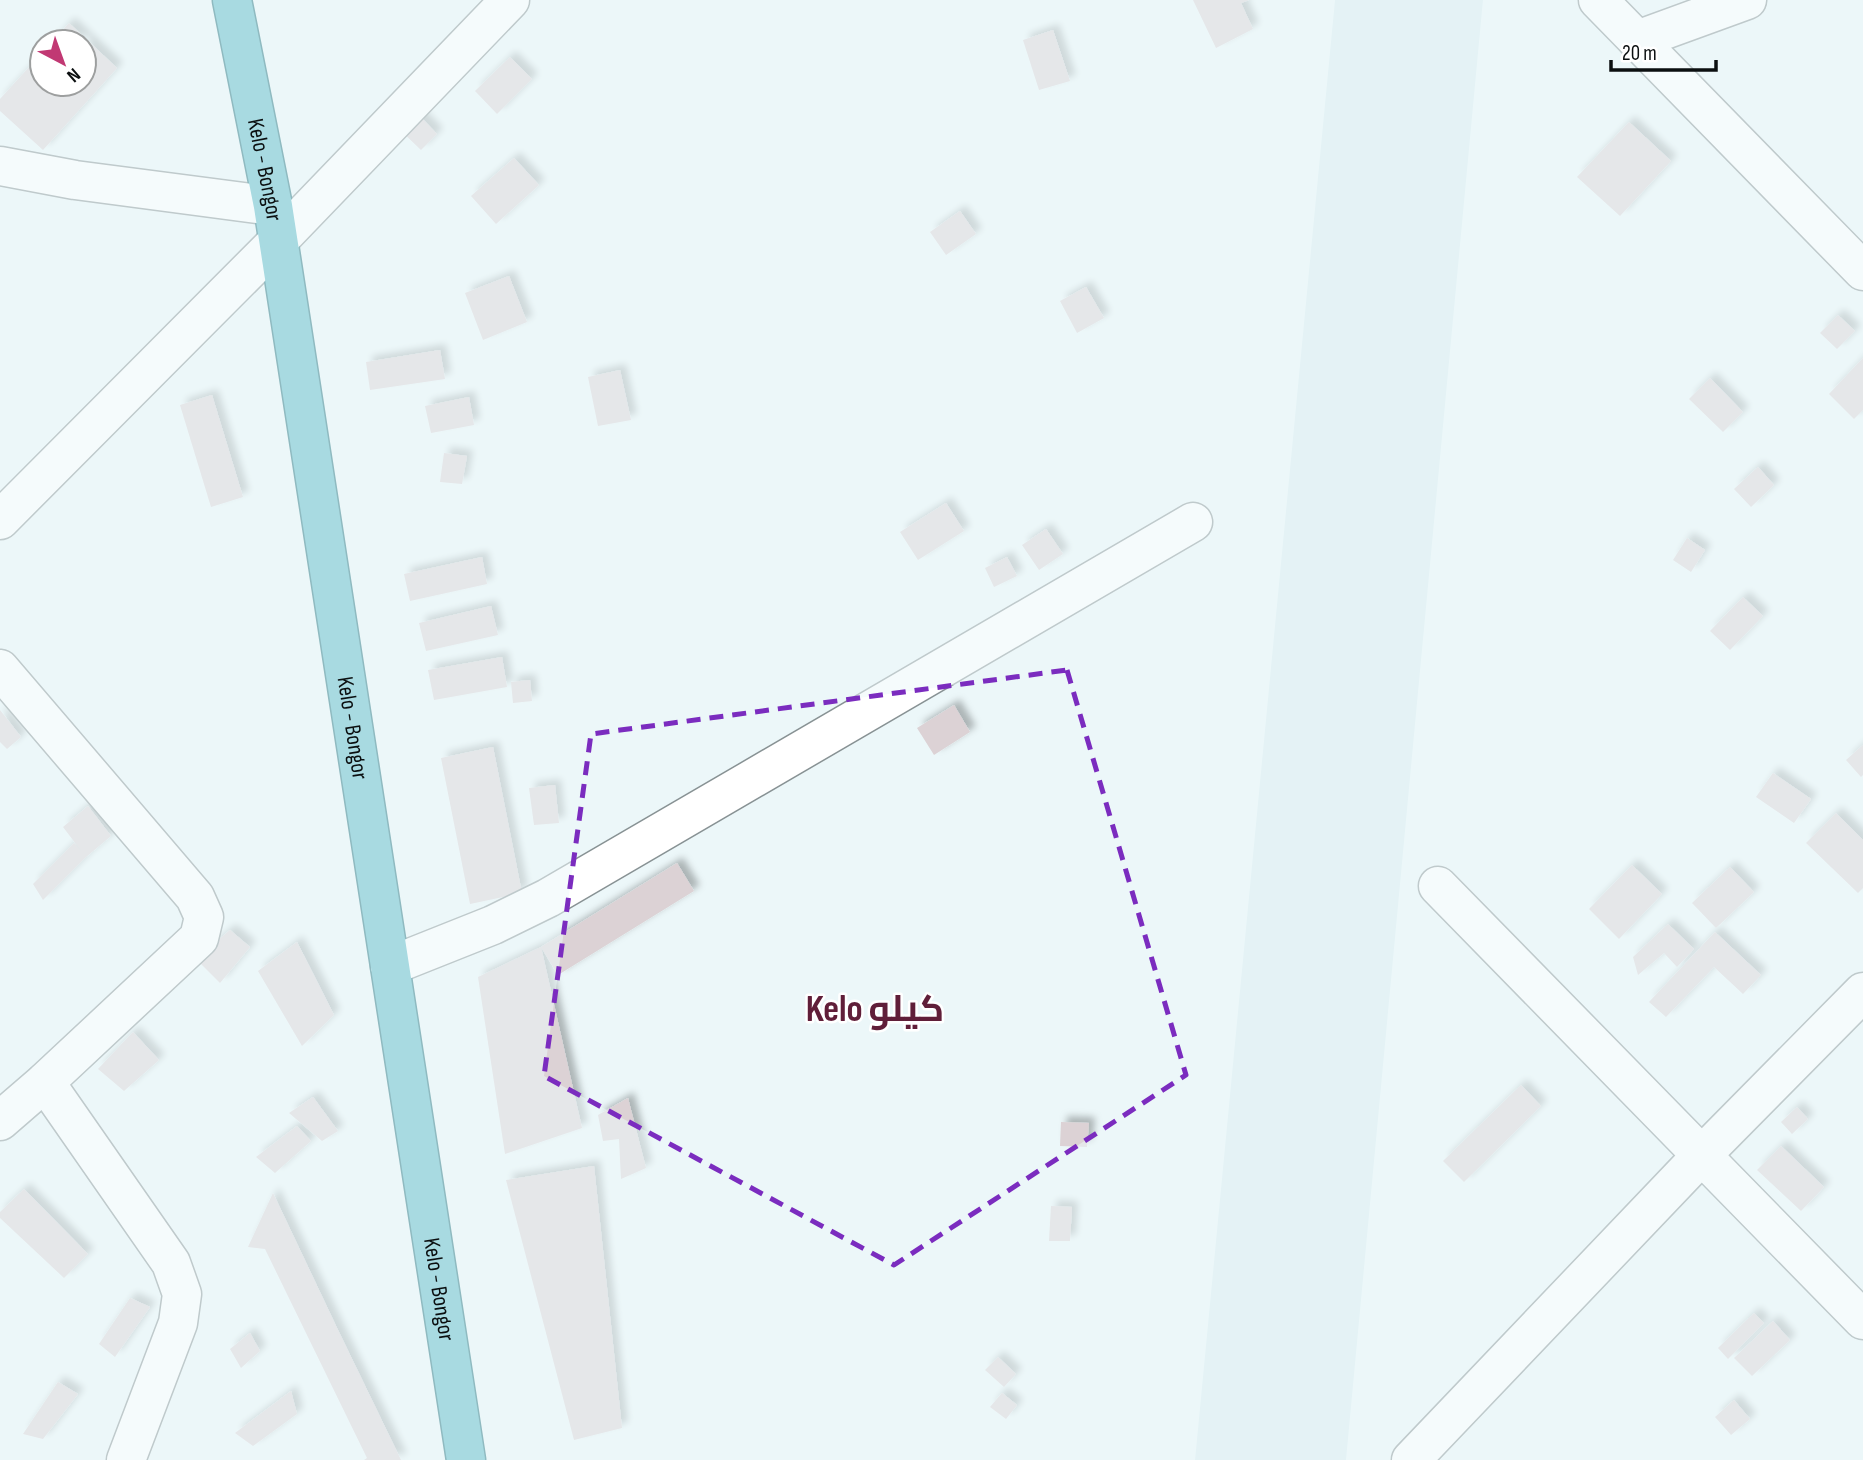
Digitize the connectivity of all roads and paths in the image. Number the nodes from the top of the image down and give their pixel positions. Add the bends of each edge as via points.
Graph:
1 (232, 0) edge
2 (510, 0) edge
3 (1598, 0) edge
4 (1747, 0) edge
5 (1637, 40) junction
6 (0, 166) edge
7 (276, 224) junction
8 (1863, 271) edge
9 (0, 520) edge
10 (1194, 522) dead end
11 (0, 669) edge
12 (1438, 886) dead end
13 (390, 965) junction
14 (1863, 992) edge
15 (45, 1082) junction
16 (0, 1121) edge
17 (1701, 1156) junction
18 (1863, 1320) edge
19 (126, 1460) edge
20 (466, 1460) edge
21 (1411, 1460) edge

1 - 7 highway, Kelo - Bongor
2 - 7 street
3 - 5 street
4 - 5 street
5 - 8 street
6 - 7 street
7 - 9 street
7 - 13 highway, Kelo - Bongor
10 - 13 street via 548,898
11 - 15 street via 195,897 204,917 199,938
12 - 17 street
13 - 20 highway, Kelo - Bongor
14 - 17 street
15 - 16 street
15 - 19 street via 171,1263 182,1294 178,1323
17 - 18 street
17 - 21 street

